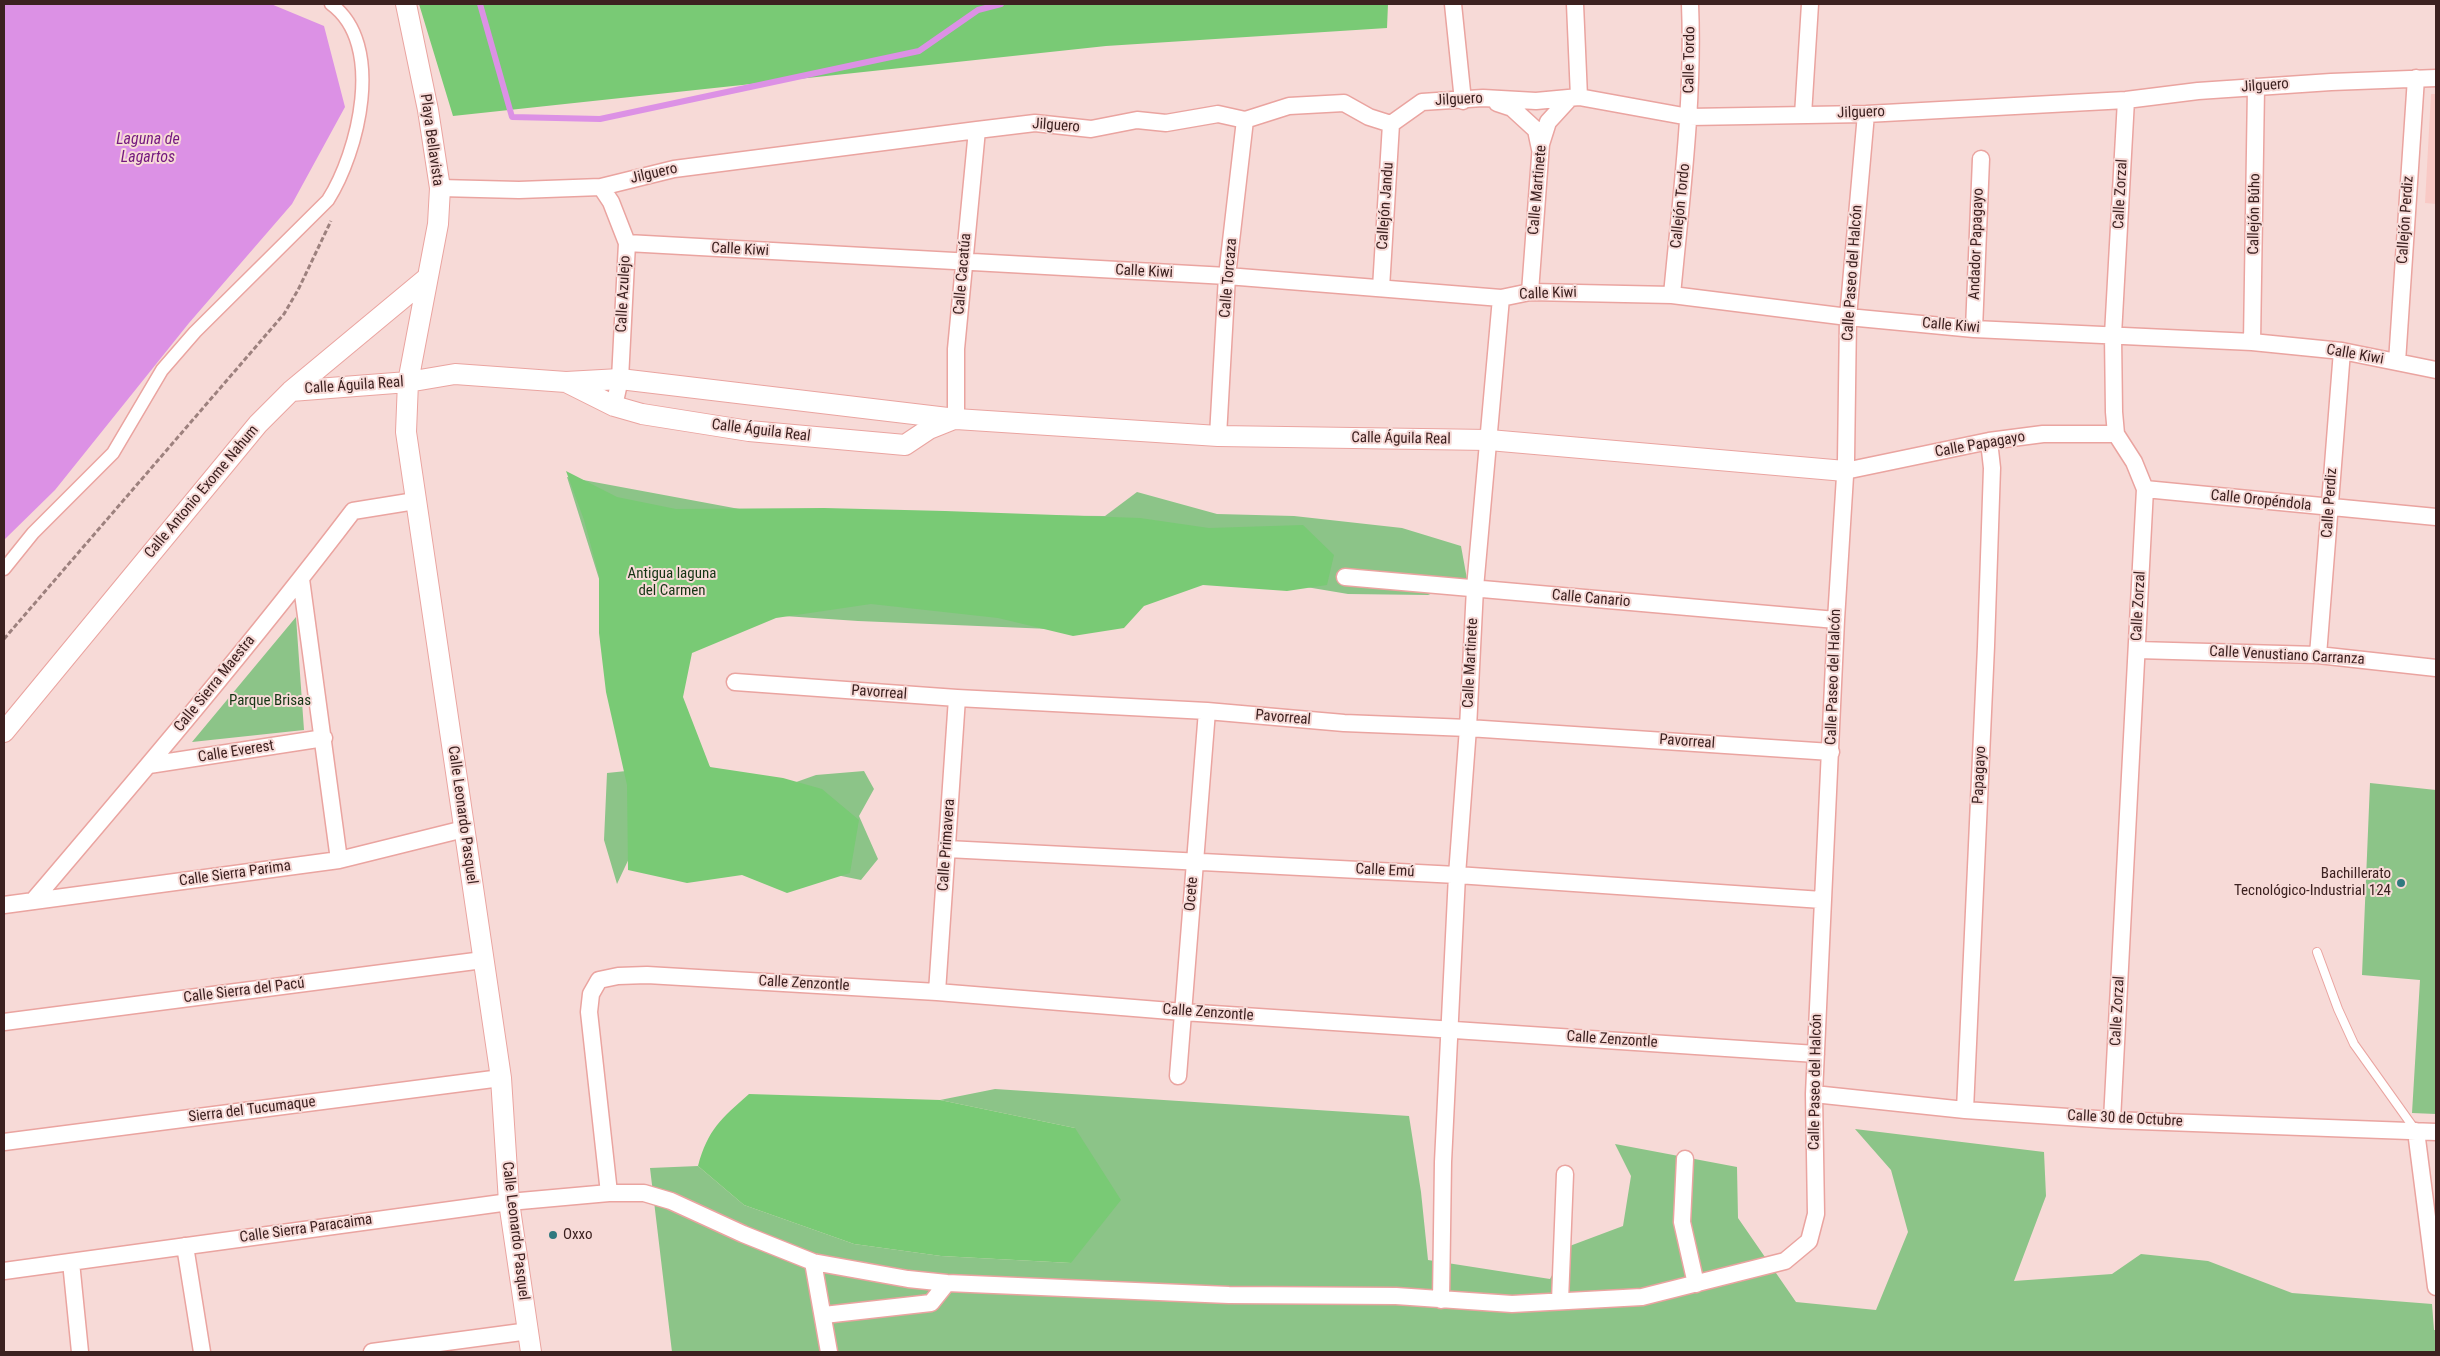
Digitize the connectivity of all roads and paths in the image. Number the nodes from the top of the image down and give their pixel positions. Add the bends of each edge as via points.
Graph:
1 (332, 4) edge
2 (406, 4) edge
3 (1453, 4) edge
4 (1575, 4) edge
5 (1690, 4) edge
6 (1810, 4) edge
7 (2416, 78) junction
8 (2436, 78) edge
9 (2256, 87) junction
10 (1574, 97) junction
11 (1483, 98) junction
12 (2126, 100) junction
13 (1463, 101) junction
14 (1866, 114) junction
15 (1803, 115) junction
16 (1689, 117) junction
17 (1245, 120) junction
18 (1391, 124) junction
19 (977, 130) junction
20 (1541, 153) junction
21 (1980, 159) dead end
22 (601, 186) junction
23 (440, 188) junction
24 (335, 213) dead end
25 (627, 244) junction
26 (963, 262) junction
27 (1227, 276) junction
28 (427, 278) junction
29 (1381, 288) junction
30 (1530, 292) junction
31 (1672, 295) junction
32 (1501, 298) junction
33 (1848, 317) junction
34 (1974, 328) junction
35 (2113, 335) junction
36 (2252, 342) junction
37 (2342, 350) junction
38 (2397, 362) junction
39 (2436, 370) edge
40 (620, 379) junction
41 (408, 382) junction
42 (566, 382) junction
43 (291, 391) junction
44 (614, 406) junction
45 (956, 419) junction
46 (2116, 434) junction
47 (1218, 436) junction
48 (1489, 440) junction
49 (1989, 441) junction
50 (1845, 471) junction
51 (2145, 489) junction
52 (415, 501) junction
53 (2329, 508) junction
54 (2436, 517) edge
55 (4, 569) edge
56 (1345, 577) dead end
57 (301, 578) junction
58 (1475, 588) junction
59 (1836, 620) junction
60 (4, 639) edge
61 (2137, 650) junction
62 (2318, 656) junction
63 (2436, 668) edge
64 (735, 682) dead end
65 (957, 698) junction
66 (1207, 711) junction
67 (1468, 728) junction
68 (4, 732) edge
69 (324, 738) junction
70 (1831, 752) junction
71 (149, 765) junction
72 (464, 829) junction
73 (947, 850) junction
74 (338, 860) junction
75 (1195, 861) junction
76 (1457, 875) junction
77 (1822, 900) junction
78 (33, 901) junction
79 (4, 905) edge
80 (2317, 952) dead end
81 (483, 960) junction
82 (937, 992) junction
83 (1183, 1012) junction
84 (4, 1022) edge
85 (1449, 1028) junction
86 (1816, 1054) junction
87 (1178, 1076) dead end
88 (501, 1078) junction
89 (1814, 1094) junction
90 (1965, 1110) junction
91 (2112, 1120) junction
92 (2416, 1131) junction
93 (2436, 1132) edge
94 (4, 1142) edge
95 (1685, 1160) dead end
96 (1565, 1174) dead end
97 (609, 1193) junction
98 (509, 1202) junction
99 (1809, 1241) joint
100 (185, 1246) junction
101 (71, 1262) junction
102 (813, 1262) junction
103 (4, 1272) edge
104 (947, 1283) junction
105 (1696, 1284) junction
106 (2436, 1287) edge
107 (1441, 1300) junction
108 (1560, 1301) junction
109 (824, 1314) junction
110 (529, 1331) junction
111 (80, 1352) edge
112 (202, 1352) edge
113 (372, 1352) edge
114 (531, 1352) edge
115 (829, 1352) edge

1 - 55 street via 354,32 361,59 360,101 353,148 341,180 328,200 167,363 113,453 33,533
2 - 23 street, Playa Bellavista
3 - 13 street
4 - 10 street
5 - 16 street, Calle Tordo
6 - 15 street
7 - 8 street, Jilguero
7 - 9 street, Jilguero
7 - 38 street, Callejón Perdiz
9 - 12 street, Jilguero
9 - 36 street, Callejón Búho
10 - 11 street, Jilguero via 1536,101
10 - 16 street, Jilguero
10 - 20 street, Calle Martinete via 1548,122
11 - 13 street, Jilguero
11 - 20 street via 1512,108 1536,130
12 - 14 street, Jilguero
12 - 35 street, Calle Zorzal
13 - 18 street, Jilguero via 1422,102
14 - 15 street, Jilguero
14 - 33 street, Calle Paseo del Halcón
15 - 16 street, Jilguero
16 - 31 street, Callejón Tordo
17 - 18 street via 1289,106 1344,102 1369,117
17 - 19 street, Jilguero via 1218,114 1166,123 1137,120 1090,128 1035,123
17 - 27 street, Calle Torcaza
18 - 29 street, Callejón Jandu
19 - 22 street, Jilguero via 674,169
19 - 26 street, Calle Cacatúa
20 - 30 street, Calle Martinete
21 - 34 street, Andador Papagayo
22 - 23 street, Jilguero via 519,190
22 - 25 street, Calle Azulejo via 611,202
23 - 28 street, Playa Bellavista via 438,224
24 - 60 path via 284,314
25 - 26 street, Calle Kiwi
25 - 40 street, Calle Azulejo
26 - 27 street, Calle Kiwi
26 - 45 street, Calle Cacatúa via 956,349
27 - 29 street, Calle Kiwi
27 - 47 street, Calle Torcaza
28 - 41 street, Calle Leonardo Pasquel
28 - 43 street, Calle Antonio Exome Nahum
29 - 32 street, Calle Kiwi
30 - 31 street, Calle Kiwi
30 - 32 street, Calle Kiwi
31 - 33 street, Calle Kiwi
32 - 48 street, Calle Martinete
33 - 34 street, Calle Kiwi
33 - 50 street, Calle Paseo del Halcón
34 - 35 street, Calle Kiwi
35 - 36 street, Calle Kiwi
35 - 46 street, Calle Zorzal
36 - 37 street, Calle Kiwi
37 - 38 street, Calle Kiwi
37 - 53 street, Calle Perdiz
38 - 39 street, Calle Kiwi
40 - 42 street, Calle Águila Real
40 - 44 street, Calle Azulejo
40 - 45 street, Calle Águila Real
41 - 42 street, Calle Águila Real via 455,374
41 - 43 street, Calle Águila Real
41 - 52 street, Calle Leonardo Pasquel via 406,432
42 - 44 street, Calle Águila Real
43 - 68 street, Calle Antonio Exome Nahum via 258,424
44 - 45 street, Calle Águila Real via 642,414 749,431 905,445
45 - 47 street, Calle Águila Real
46 - 49 street, Calle Papagayo via 2042,434
46 - 51 street, Calle Zorzal via 2134,462
47 - 48 street, Calle Águila Real
48 - 50 street, Calle Águila Real
48 - 58 street, Calle Martinete
49 - 50 street, Calle Papagayo
49 - 90 street, Papagayo via 1992,468 1986,646
50 - 59 street, Calle Paseo del Halcón
51 - 53 street, Calle Oropéndola
51 - 61 street, Calle Zorzal
52 - 57 street, Calle Sierra Maestra via 353,511
52 - 72 street, Calle Leonardo Pasquel
53 - 54 street, Calle Oropéndola
53 - 62 street, Calle Perdiz
56 - 58 street, Calle Canario
57 - 69 street
57 - 71 street, Calle Sierra Maestra
58 - 59 street, Calle Canario
58 - 67 street, Calle Martinete
59 - 70 street, Calle Paseo del Halcón
61 - 62 street, Calle Venustiano Carranza
61 - 91 street, Calle Zorzal
62 - 63 street, Calle Venustiano Carranza
64 - 65 street, Pavorreal
65 - 66 street, Pavorreal
65 - 73 street, Calle Primavera
66 - 67 street, Pavorreal via 1344,724
66 - 75 street, Ocete
67 - 70 street, Pavorreal
67 - 76 street, Calle Martinete
69 - 71 street, Calle Everest
69 - 74 street
70 - 77 street, Calle Paseo del Halcón
71 - 78 street, Calle Sierra Maestra
72 - 74 street, Calle Sierra Parima
72 - 81 street, Calle Leonardo Pasquel
73 - 75 street, Calle Emú
73 - 82 street, Calle Primavera
74 - 78 street, Calle Sierra Parima
75 - 76 street, Calle Emú
75 - 83 street, Ocete
76 - 77 street, Calle Emú
76 - 85 street, Calle Martinete
77 - 86 street, Calle Paseo del Halcón
78 - 79 street, Calle Sierra Parima
80 - 92 lane via 2354,1044
81 - 84 street, Calle Sierra del Pacú
81 - 88 street, Calle Leonardo Pasquel
82 - 83 street, Calle Zenzontle
82 - 97 street, Calle Zenzontle via 647,975 599,980 591,994 589,1012
83 - 85 street, Calle Zenzontle
83 - 87 street, Ocete
85 - 86 street, Calle Zenzontle
85 - 107 street, Calle Martinete
86 - 89 street, Calle Paseo del Halcón
88 - 94 street, Sierra del Tucumaque
88 - 98 street, Calle Leonardo Pasquel
89 - 90 street, Calle 30 de Octubre
89 - 99 street, Calle Paseo del Halcón via 1816,1214
90 - 91 street, Calle 30 de Octubre
91 - 92 street, Calle 30 de Octubre
92 - 93 street, Calle 30 de Octubre
92 - 106 street
95 - 105 street via 1682,1222
96 - 108 street
97 - 98 street, Calle Sierra Paracaima
97 - 102 street, Calle Sierra Paracaima via 644,1193 672,1201
98 - 100 street, Calle Sierra Paracaima
98 - 110 street, Calle Leonardo Pasquel
99 - 105 street, Calle Sierra Paracaima via 1785,1261
100 - 101 street, Calle Sierra Paracaima
100 - 112 street
101 - 103 street, Calle Sierra Paracaima
101 - 111 street
102 - 104 street, Calle Sierra Paracaima
102 - 109 street
104 - 107 street, Calle Sierra Paracaima
104 - 109 street via 931,1303
105 - 108 street, Calle Sierra Paracaima via 1642,1297
107 - 108 street, Calle Sierra Paracaima via 1512,1304
109 - 115 street
110 - 113 street
110 - 114 street, Calle Leonardo Pasquel

